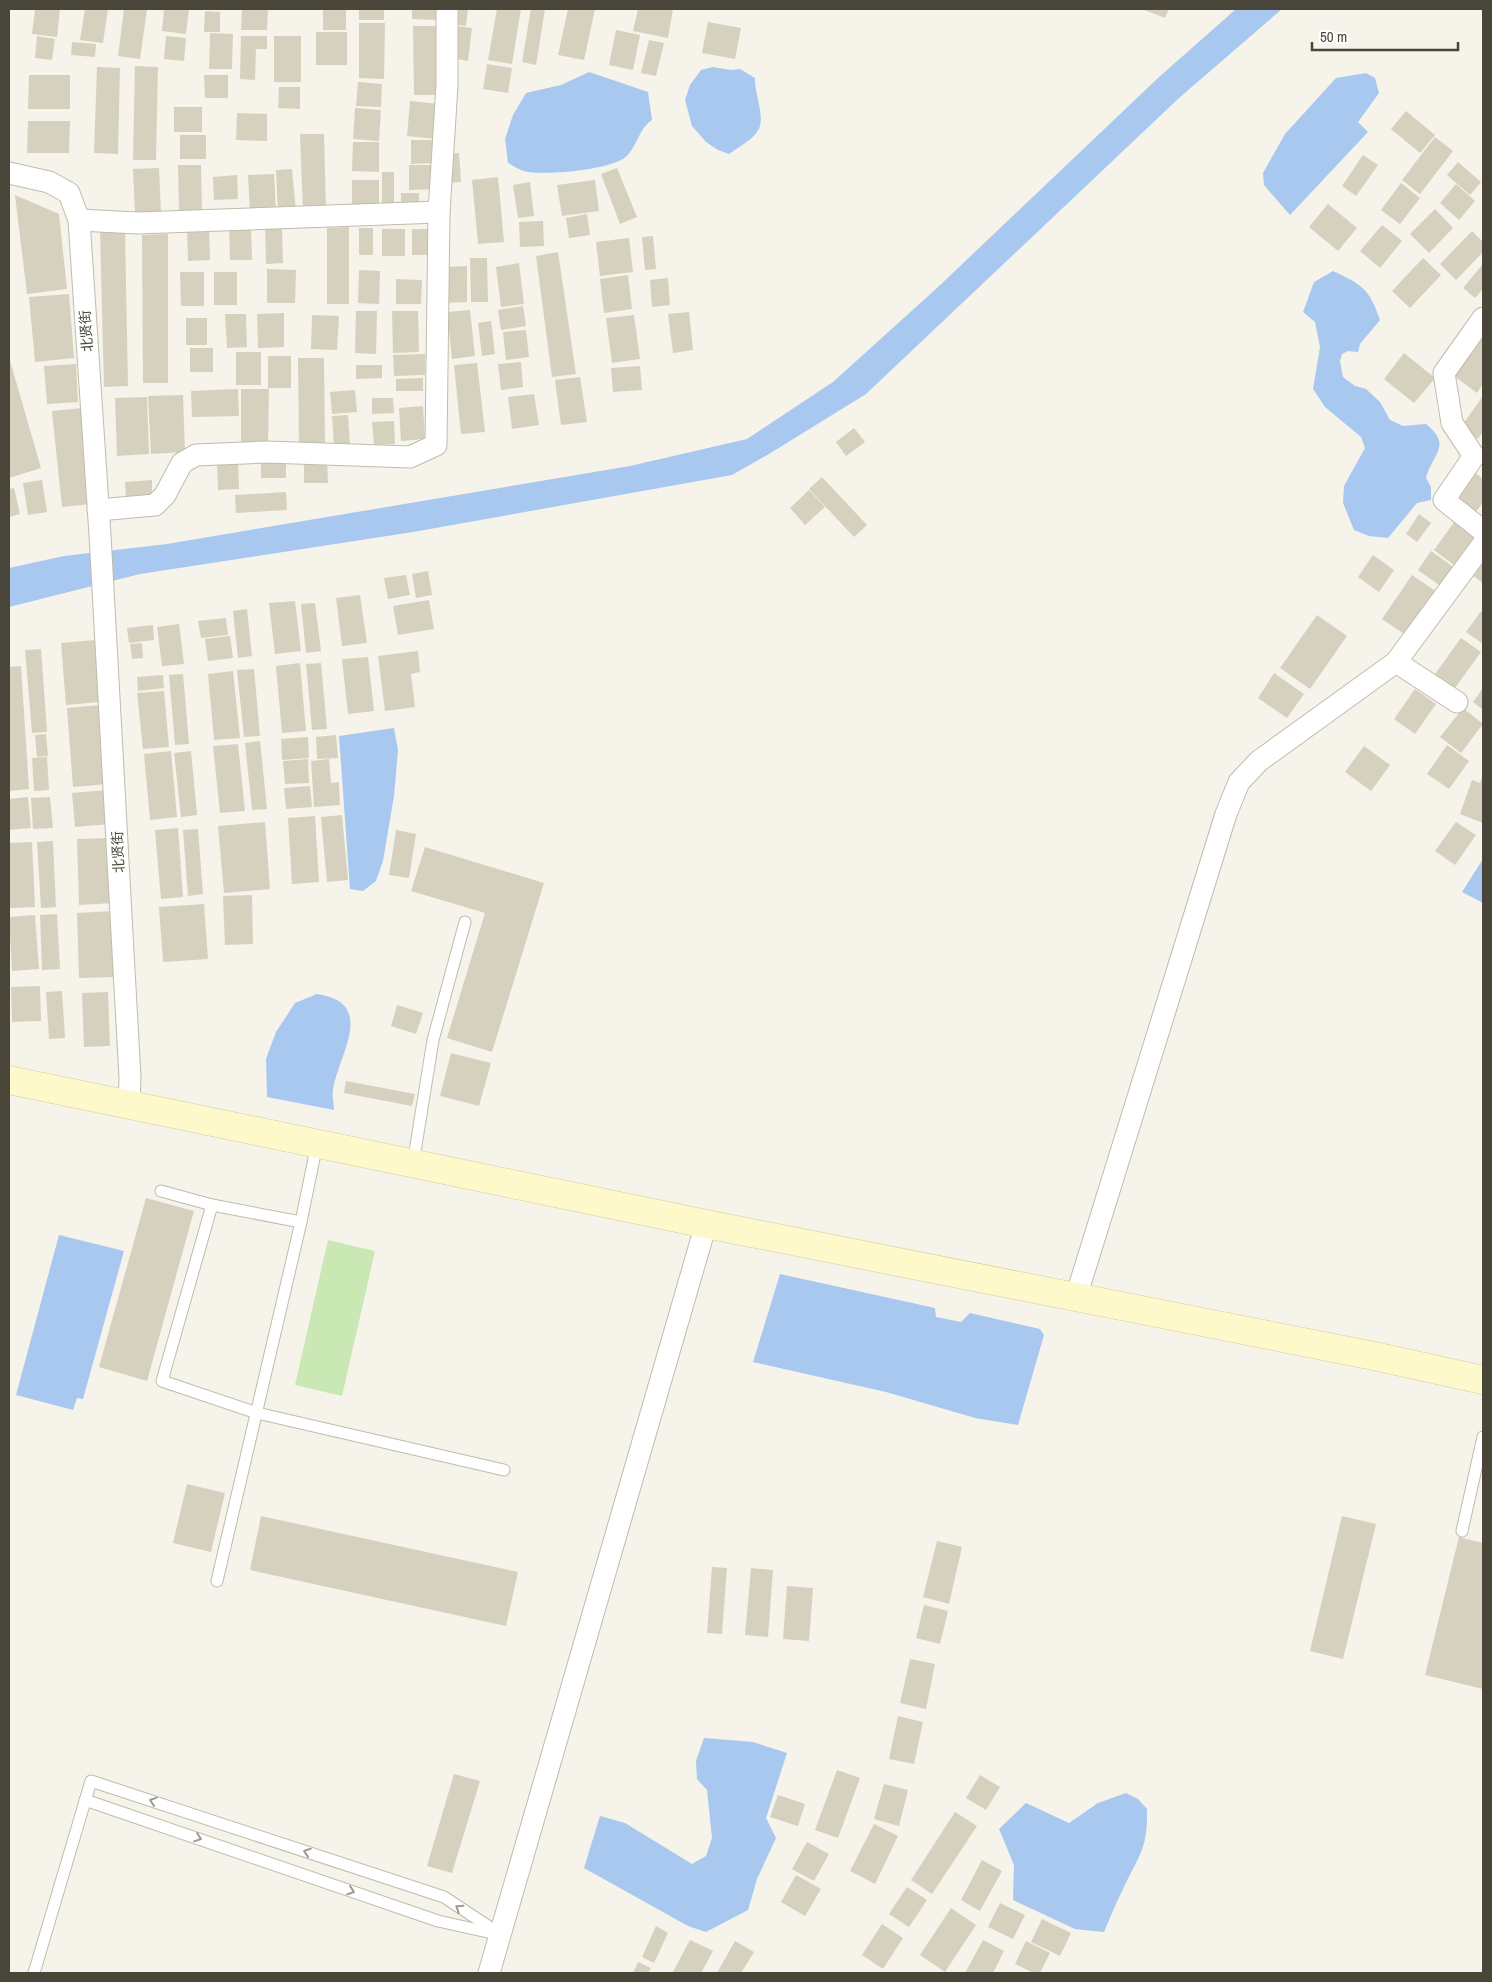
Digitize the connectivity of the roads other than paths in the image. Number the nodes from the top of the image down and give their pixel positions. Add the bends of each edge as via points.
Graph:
1 (447, 9) edge
2 (9, 172) edge
3 (439, 212) junction
4 (80, 220) junction
5 (1483, 318) edge
6 (98, 510) junction
7 (1483, 532) edge
8 (1483, 544) edge
9 (1396, 662) junction
10 (1457, 702) dead end
11 (465, 922) dead end
12 (9, 1080) edge
13 (129, 1105) junction
14 (317, 1144) junction
15 (413, 1164) junction
16 (162, 1192) dead end
17 (212, 1205) junction
18 (301, 1222) junction
19 (706, 1224) junction
20 (1076, 1297) junction
21 (1483, 1380) edge
22 (257, 1413) junction
23 (1483, 1437) edge
24 (504, 1470) dead end
25 (1462, 1531) dead end
26 (217, 1581) dead end
27 (85, 1800) junction
28 (500, 1934) junction
29 (34, 1973) edge
30 (489, 1973) edge

1 - 3 street via 448,85
2 - 4 street, 北贤街 via 49,182 69,193
3 - 4 street via 138,223
3 - 6 street via 436,445 410,458 267,452 196,455 182,463 165,495 155,505
4 - 6 street, 北贤街
5 - 7 street via 1444,373 1452,424 1474,456 1444,500
6 - 13 street, 北贤街
8 - 9 street
9 - 10 street
9 - 20 street via 1259,761 1239,782 1226,814
11 - 15 lane via 433,1040
12 - 13 main road
13 - 14 main road
14 - 15 main road
14 - 18 lane
15 - 19 main road
16 - 17 lane
17 - 18 lane
17 - 22 lane via 162,1381
18 - 22 lane
19 - 20 main road
19 - 28 street
20 - 21 main road
22 - 24 lane
22 - 26 lane
23 - 25 lane
27 -> 28 lane via 438,1921
28 -> 27 lane via 444,1897 91,1781
27 - 29 lane
28 - 30 street

